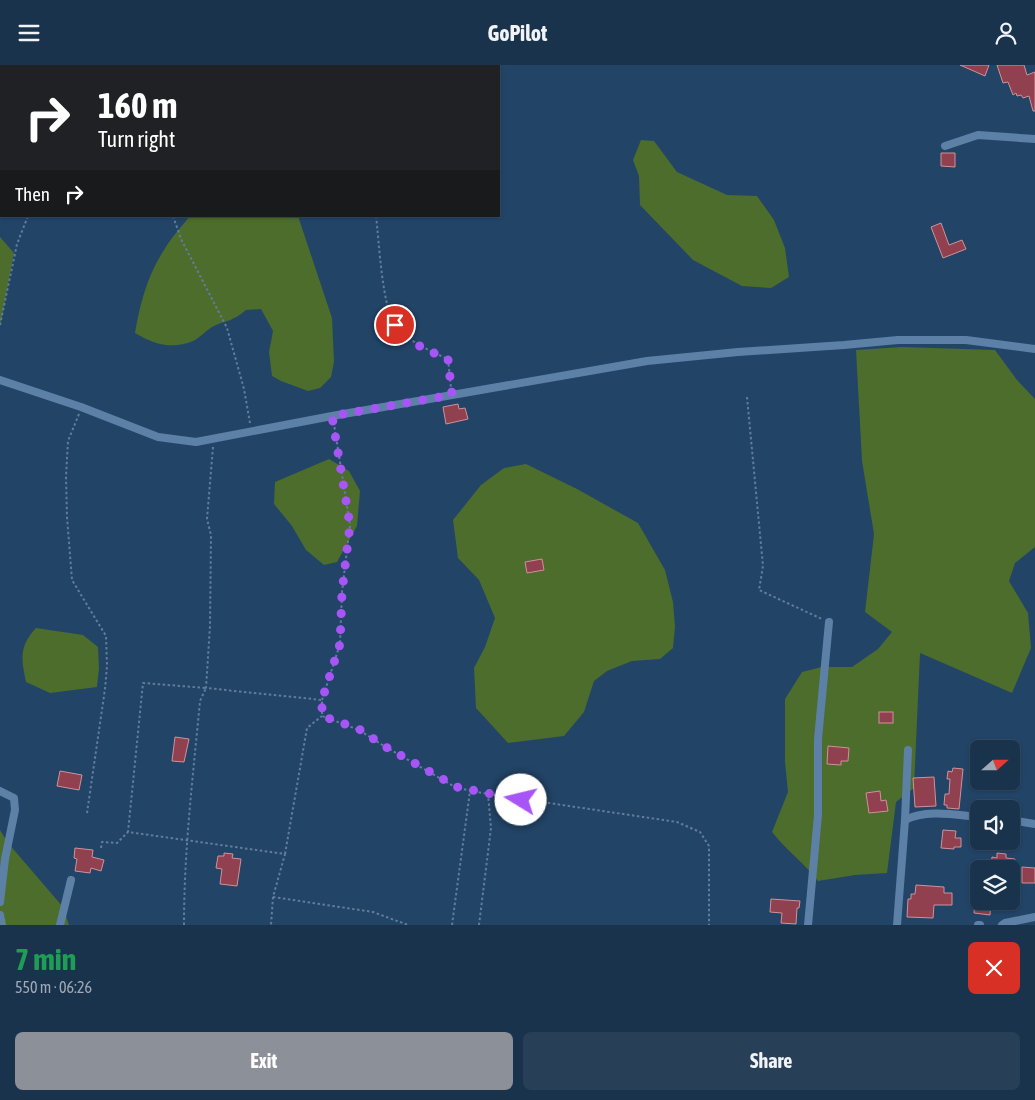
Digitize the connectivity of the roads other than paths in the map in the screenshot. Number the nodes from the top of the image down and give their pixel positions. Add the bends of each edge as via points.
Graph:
1 (1035, 139) edge
2 (945, 146) dead end
3 (1035, 349) edge
4 (0, 380) edge
5 (829, 622) road end
6 (908, 750) dead end
7 (0, 791) edge
8 (970, 816) edge
9 (905, 820) junction
10 (1020, 821) edge
11 (1035, 823) edge
12 (71, 880) dead end
13 (0, 902) edge
14 (0, 915) edge
15 (1035, 917) edge
16 (2, 925) edge
17 (60, 925) edge
18 (808, 925) edge
19 (896, 925) edge
20 (1002, 925) edge

1 - 2 street via 978,135
3 - 4 street via 966,340 908,340 648,361 196,442 158,437
5 - 18 street via 818,739 818,815
6 - 9 street
7 - 13 street via 14,799 15,810
8 - 9 street via 930,814
9 - 19 street
10 - 11 street
12 - 17 street
14 - 16 street
15 - 20 street

